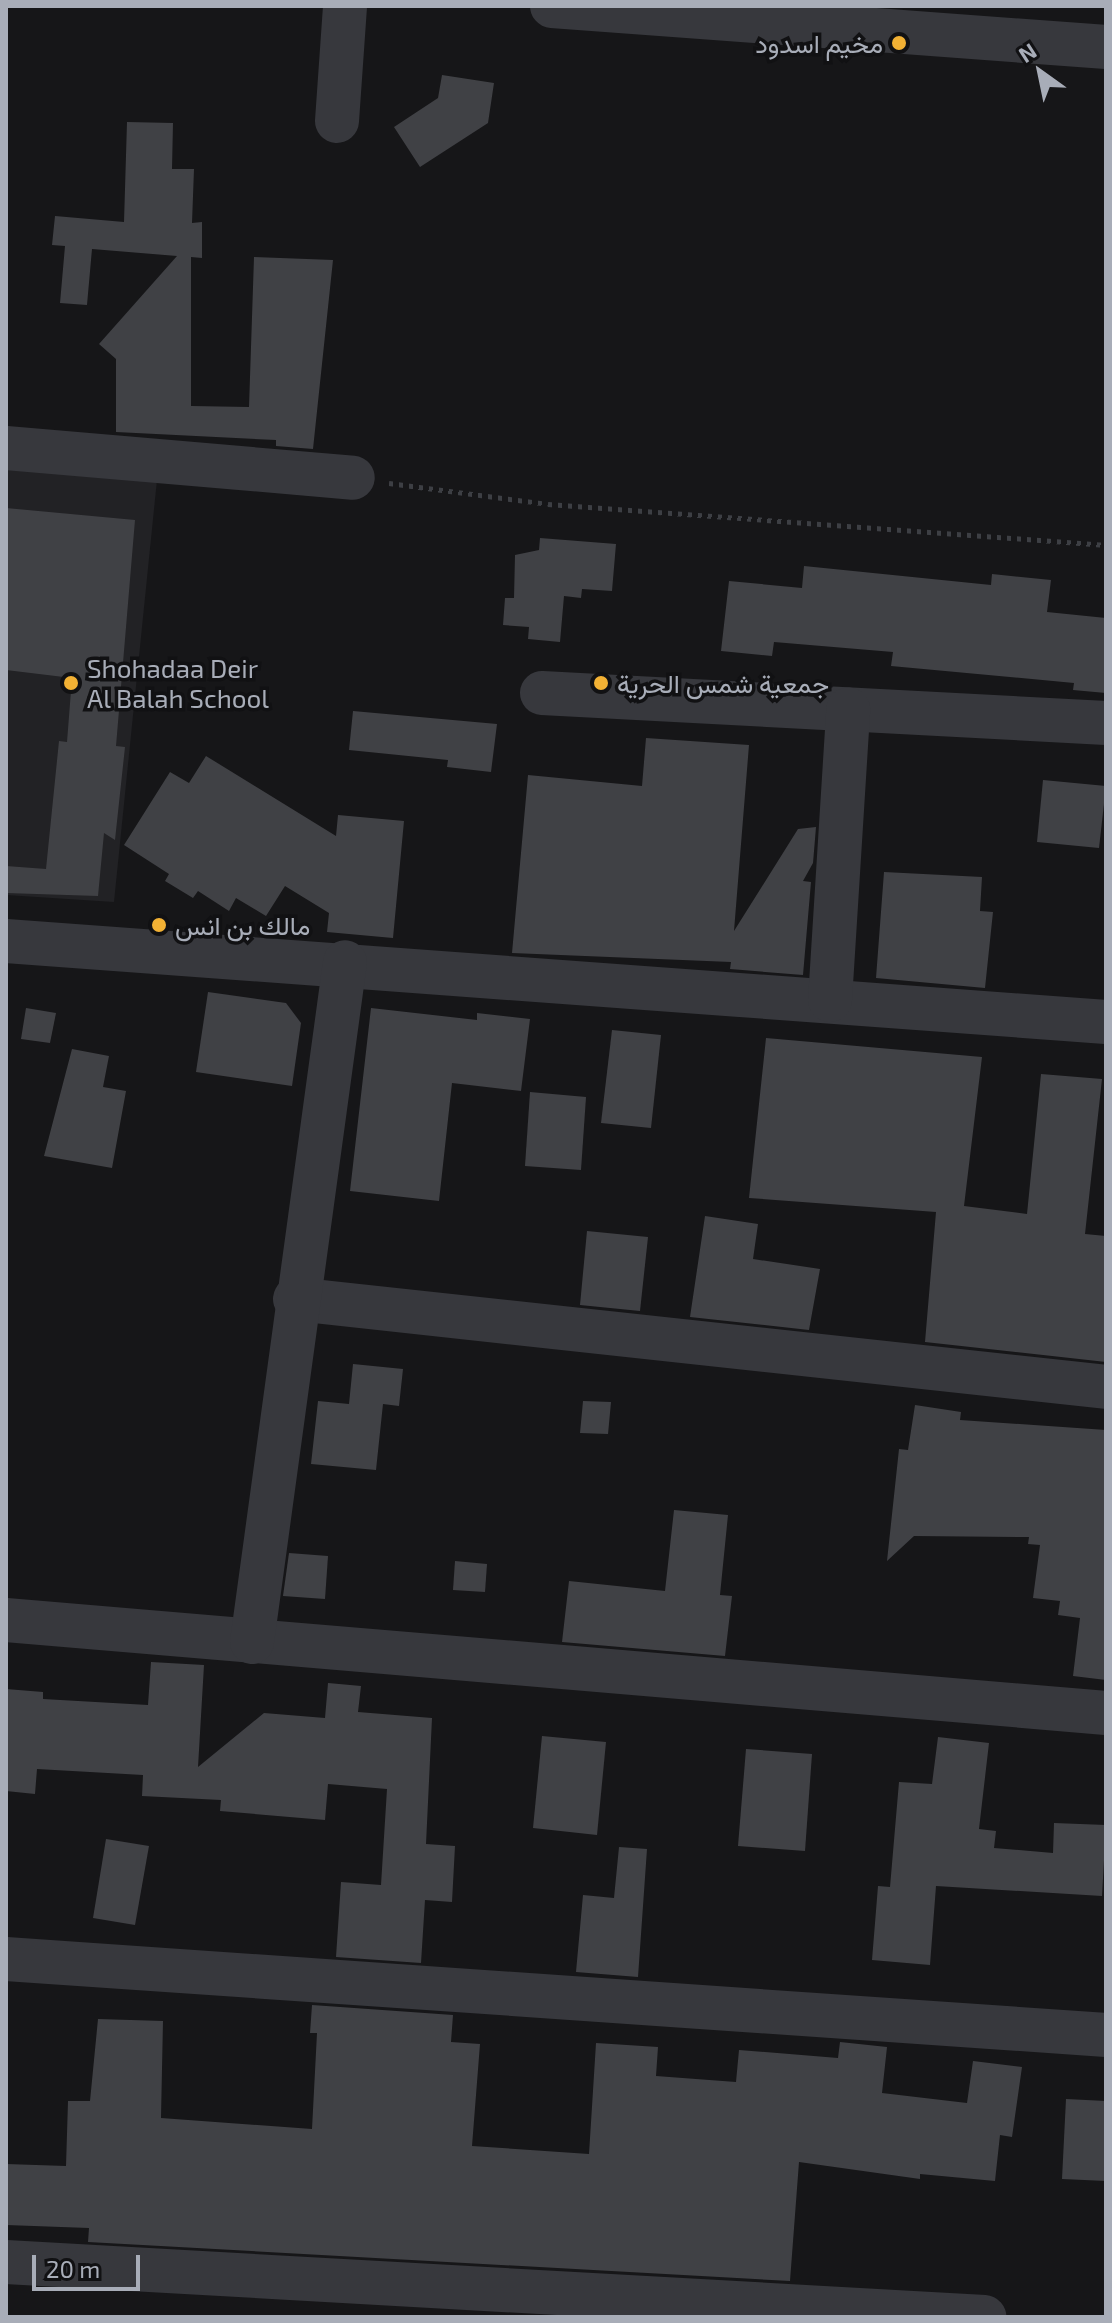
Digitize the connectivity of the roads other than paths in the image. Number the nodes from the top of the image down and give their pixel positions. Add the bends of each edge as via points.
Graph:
1 (345, 6) edge
2 (552, 6) edge
3 (1106, 47) edge
4 (337, 121) dead end
5 (6, 448) edge
6 (353, 478) road end
7 (542, 693) dead end
8 (848, 710) junction
9 (1106, 723) edge
10 (6, 941) edge
11 (345, 962) junction
12 (830, 1000) junction
13 (1106, 1022) edge
14 (295, 1299) junction
15 (1106, 1387) edge
16 (6, 1620) edge
17 (252, 1642) junction
18 (1106, 1713) edge
19 (6, 1959) edge
20 (1106, 2035) edge
21 (6, 2262) edge
22 (984, 2317) edge

1 - 4 street
2 - 3 street
5 - 6 street
7 - 8 street
8 - 9 street
8 - 12 street
10 - 11 street
11 - 12 street
11 - 14 street
12 - 13 street
14 - 15 street
14 - 17 street
16 - 17 street
17 - 18 street
19 - 20 street
21 - 22 street

